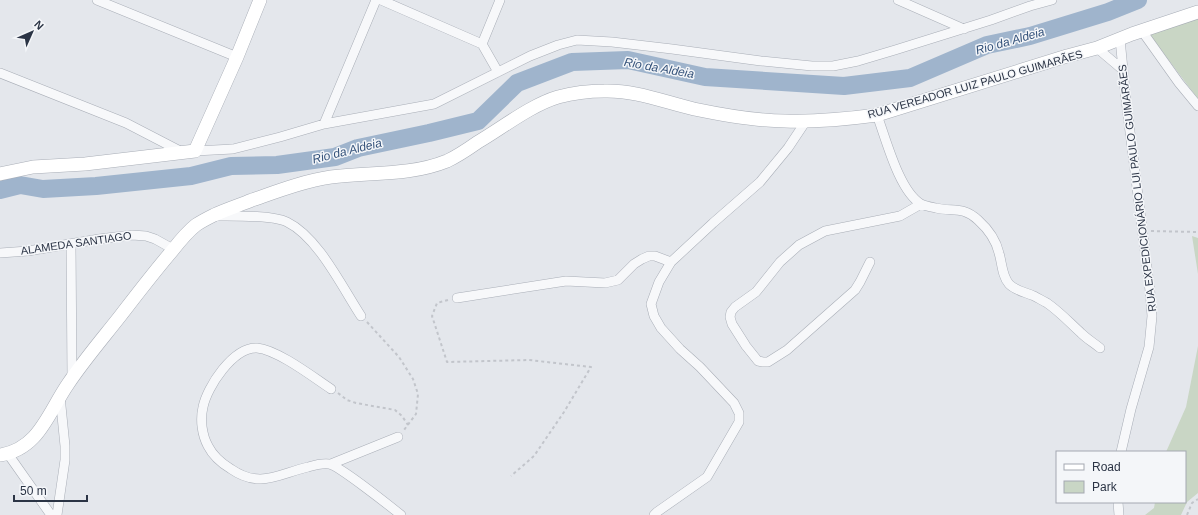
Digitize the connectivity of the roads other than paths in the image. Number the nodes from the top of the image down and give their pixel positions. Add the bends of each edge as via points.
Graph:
1 (97, 0) edge
2 (260, 0) edge
3 (376, 0) edge
4 (381, 0) edge
5 (500, 0) edge
6 (898, 0) edge
7 (1052, 0) edge
8 (1030, 3) edge
9 (1198, 12) edge
10 (964, 29) junction
11 (1142, 31) junction
12 (1120, 39) junction
13 (482, 44) junction
14 (1097, 48) junction
15 (237, 56) junction
16 (1123, 70) junction
17 (498, 72) junction
18 (0, 73) edge
19 (1198, 106) edge
20 (877, 115) junction
21 (806, 121) junction
22 (324, 124) junction
23 (188, 152) junction
24 (0, 174) edge
25 (921, 204) junction
26 (213, 215) junction
27 (71, 244) junction
28 (173, 249) junction
29 (0, 252) edge
30 (670, 262) junction
31 (870, 262) dead end
32 (457, 298) road end
33 (360, 316) road end
34 (1100, 348) dead end
35 (72, 378) junction
36 (331, 388) road end
37 (60, 396) junction
38 (398, 437) road end
39 (1121, 451) edge
40 (4, 454) edge
41 (331, 464) junction
42 (1118, 503) edge
43 (51, 515) edge
44 (57, 515) edge
45 (401, 515) edge
46 (654, 515) edge
47 (1119, 515) edge

1 - 15 street
2 - 15 street
3 - 22 street
4 - 13 street
5 - 13 street
6 - 10 street
7 - 8 street
8 - 10 street
9 - 11 street, RUA VEREADOR LUIZ PAULO GUIMARÃES
10 - 17 street via 858,61 824,66 577,40 530,56
11 - 12 street, RUA VEREADOR LUIZ PAULO GUIMARÃES
11 - 19 street
12 - 14 street, RUA VEREADOR LUIZ PAULO GUIMARÃES
12 - 16 street, RUA EXPEDICIONÁRIO LUI PAULO GUIMARÃES
13 - 17 street
14 - 16 street
14 - 20 street, RUA VEREADOR LUIZ PAULO GUIMARÃES
15 - 23 street
16 - 39 street, RUA EXPEDICIONÁRIO LUI PAULO GUIMARÃES via 1152,316 1149,347 1130,409
17 - 22 street via 434,104
18 - 23 street via 126,123
20 - 21 street, RUA VEREADOR LUIZ PAULO GUIMARÃES
20 - 25 street via 901,179
21 - 26 street, RUA VEREADOR LUIZ PAULO GUIMARÃES via 748,118 614,91 579,92 533,108 451,159 432,166 383,174 320,179 272,193
21 - 30 street via 760,182
22 - 23 street via 233,149
23 - 24 street via 34,167
25 - 31 street via 900,216 825,231 798,245 780,262 756,292 735,307 730,317 732,324 758,361 768,362 787,350 855,290
25 - 34 street via 965,211 977,219 996,242 1009,284 1048,304
26 - 28 street, RUA VEREADOR LUIZ PAULO GUIMARÃES via 197,224
26 - 33 street via 273,218 300,230 317,248
27 - 28 street, ALAMEDA SANTIAGO via 132,235 155,239
27 - 29 street, ALAMEDA SANTIAGO via 28,251
27 - 35 street
28 - 35 street, RUA VEREADOR LUIZ PAULO GUIMARÃES
30 - 32 street via 649,256 634,264 618,280 605,283 566,282
30 - 46 street via 651,304 654,316 661,328 734,403 740,413 739,422 707,476
35 - 37 street, RUA VEREADOR LUIZ PAULO GUIMARÃES
36 - 41 street via 271,352 257,348 239,354 231,360 211,388 202,409 204,436 215,458 248,479 264,480 319,464
37 - 40 street, RUA VEREADOR LUIZ PAULO GUIMARÃES via 34,437 19,449
37 - 44 street via 65,460
38 - 41 street
40 - 43 street
41 - 45 street
42 - 47 street

